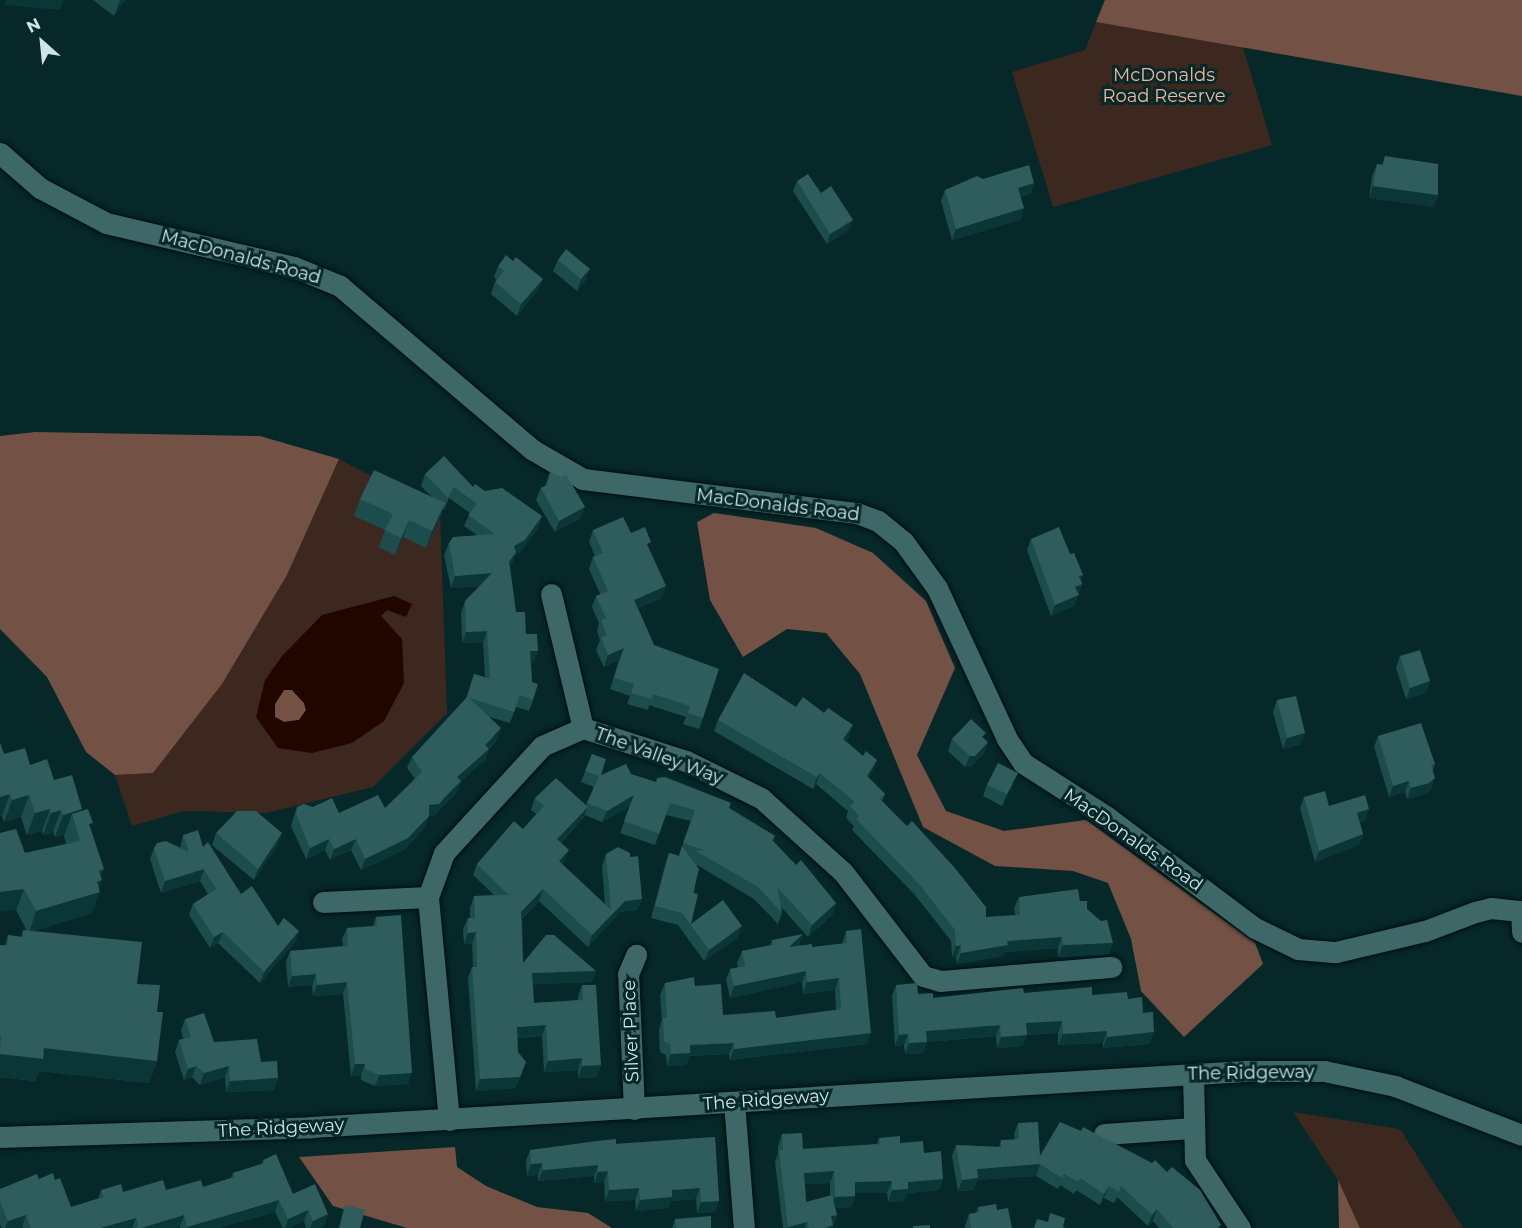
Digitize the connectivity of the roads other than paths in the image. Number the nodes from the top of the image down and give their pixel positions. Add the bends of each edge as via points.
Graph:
1 (0, 153) edge
2 (551, 594) dead end
3 (583, 728) junction
4 (428, 897) junction
5 (323, 902) dead end
6 (1522, 910) edge
7 (1522, 932) edge
8 (636, 955) dead end
9 (1111, 967) dead end
10 (1193, 1074) junction
11 (734, 1102) junction
12 (634, 1108) junction
13 (449, 1120) junction
14 (1191, 1128) junction
15 (1104, 1134) dead end
16 (1522, 1135) edge
17 (0, 1137) edge
18 (744, 1228) edge
19 (1240, 1228) edge

1 - 6 street, MacDonalds Road via 40,188 106,223 294,267 340,286 533,450 583,479 857,513 878,520 903,541 937,588 1007,739 1023,763 1107,817 1255,928 1298,949 1336,952 1425,931 1491,908
2 - 3 street
3 - 4 street, The Valley Way via 542,746 444,853
3 - 9 street, The Valley Way via 686,761 761,798 843,872 923,976 940,981
4 - 5 street
4 - 13 street, The Valley Way
6 - 7 street
8 - 12 street, Silver Place via 628,974
10 - 11 street, The Ridgeway
10 - 14 street
10 - 16 street, The Ridgeway via 1324,1071 1395,1086
11 - 12 street, The Ridgeway
11 - 18 street
12 - 13 street, The Ridgeway
13 - 17 street, The Ridgeway via 178,1134
14 - 15 street
14 - 19 street via 1196,1160

